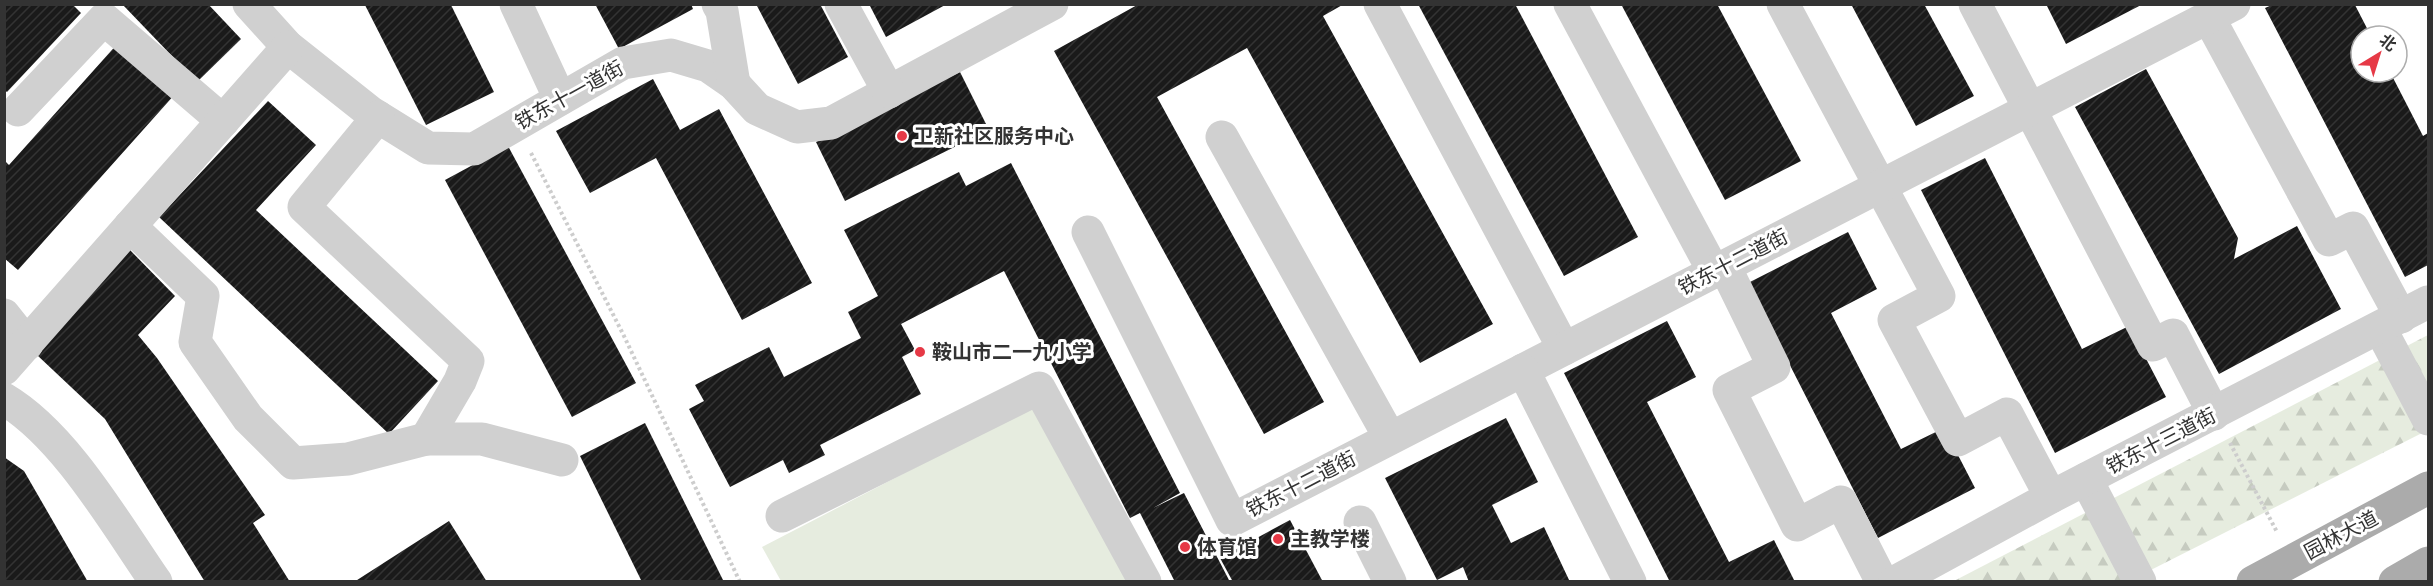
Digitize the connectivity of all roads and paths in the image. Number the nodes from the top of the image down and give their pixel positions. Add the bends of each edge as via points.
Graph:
1 (249, 4) edge
2 (516, 4) edge
3 (718, 4) edge
4 (841, 4) edge
5 (1380, 4) edge
6 (1570, 4) edge
7 (1784, 4) edge
8 (1975, 4) edge
9 (1035, 8) edge
10 (2201, 14) edge
11 (288, 47) junction
12 (734, 84) junction
13 (889, 92) junction
14 (560, 99) junction
15 (18, 110) dead end
16 (2030, 110) junction
17 (378, 117) junction
18 (223, 121) junction
19 (516, 124) junction
20 (1222, 137) dead end
21 (1881, 186) junction
22 (130, 226) junction
23 (1088, 232) dead end
24 (1720, 269) junction
25 (4, 315) edge
26 (2403, 316) edge
27 (27, 344) junction
28 (1564, 349) junction
29 (4, 369) edge
30 (1523, 370) junction
31 (4, 399) edge
32 (2214, 414) junction
33 (2428, 420) edge
34 (1390, 438) junction
35 (426, 439) junction
36 (562, 460) dead end
37 (2086, 479) junction
38 (2428, 488) edge
39 (2051, 497) junction
40 (782, 516) dead end
41 (1360, 522) dead end
42 (2292, 561) junction
43 (2428, 563) edge
44 (156, 582) edge
45 (740, 582) edge
46 (1145, 582) edge
47 (1390, 582) edge
48 (1630, 582) edge
49 (1882, 582) edge
50 (1895, 582) edge
51 (2140, 582) edge
52 (2253, 582) edge
53 (2395, 582) edge

1 - 11 street, 铁东十一道街
2 - 14 street
3 - 12 street
4 - 13 street
5 - 28 street
6 - 24 street
7 - 21 street
8 - 16 street
9 - 13 street, 铁东十一道街
10 - 16 street, 铁东十二道街
10 - 26 street via 2329,240 2353,228
11 - 17 street, 铁东十一道街
11 - 18 street
12 - 13 street, 铁东十一道街 via 757,109 797,126 831,123
12 - 14 street, 铁东十一道街 via 708,66 671,55 623,63
14 - 19 street, 铁东十一道街
15 - 18 street via 104,19
16 - 21 street, 铁东十二道街
16 - 32 street via 2153,345 2173,335
17 - 19 street, 铁东十一道街 via 428,148 474,149
17 - 35 street via 304,207 468,362
18 - 22 street
19 - 45 path via 624,336
20 - 34 street
21 - 24 street, 铁东十二道街
21 - 39 street via 1939,296 1894,320 1958,440 2007,414
22 - 27 street
22 - 35 street via 203,296 195,342 248,418 293,463 348,459
23 - 34 street, 铁东十二道街 via 1232,520
24 - 28 street, 铁东十二道街
24 - 49 street via 1774,367 1729,390 1797,525 1841,502
25 - 27 street
26 - 32 street, 铁东十三道街
26 - 33 street
27 - 29 street
28 - 30 street, 铁东十二道街
30 - 34 street, 铁东十二道街
30 - 48 street
31 - 44 street via 51,435
32 - 37 street, 铁东十三道街
32 - 42 path
35 - 36 street via 482,439
37 - 39 street, 铁东十三道街
37 - 51 street
38 - 42 main road, 园林大道
39 - 50 street, 铁东十三道街
40 - 46 street via 1039,388
41 - 47 street
42 - 52 main road, 园林大道
43 - 53 main road

